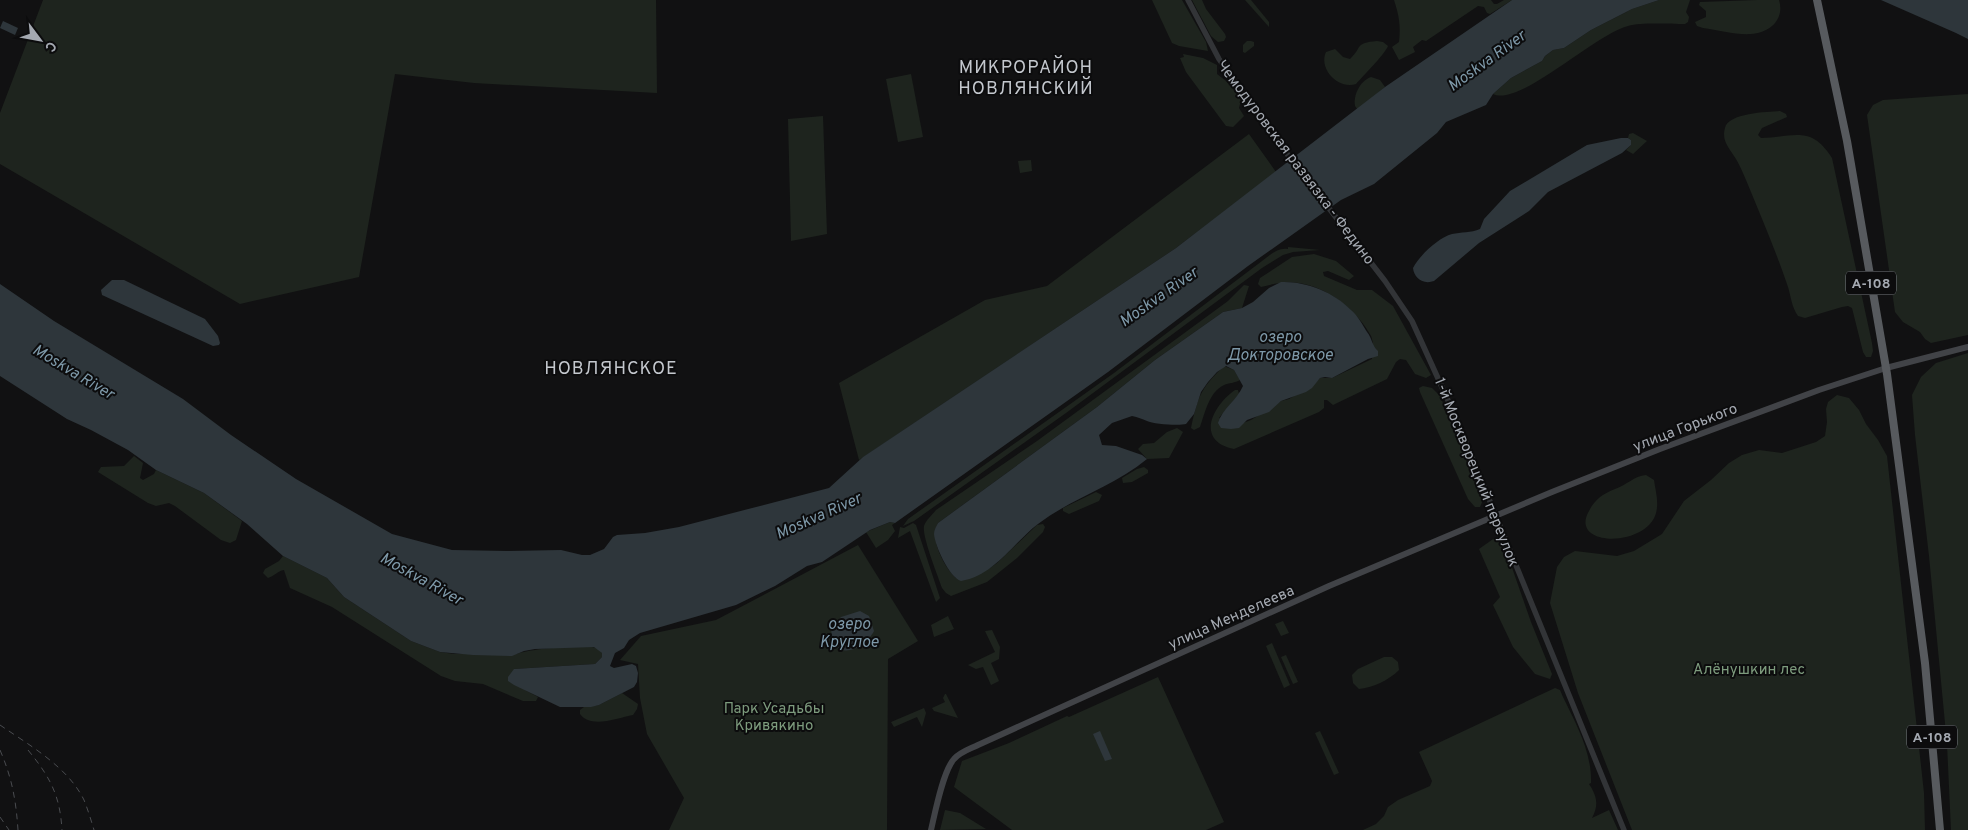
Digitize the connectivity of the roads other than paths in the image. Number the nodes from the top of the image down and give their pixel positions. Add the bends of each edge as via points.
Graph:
1 (1188, 0) edge
2 (1817, 0) edge
3 (1378, 271) joint
4 (1968, 346) edge
5 (1886, 368) junction
6 (1496, 515) junction
7 (931, 830) edge
8 (1624, 830) edge
9 (1940, 830) edge

1 - 3 street, Чемодуровская развязка - Федино via 1219,59
2 - 5 highway, А-108 via 1847,141
3 - 6 street, 1-й Москворецкий переулок via 1423,344
4 - 5 main road, улица Горького
5 - 6 main road, улица Горького via 1660,449
5 - 9 highway, А-108 via 1925,663
6 - 7 main road, улица Менделеева via 1329,586 962,753 952,761
6 - 8 street, 1-й Москворецкий переулок

